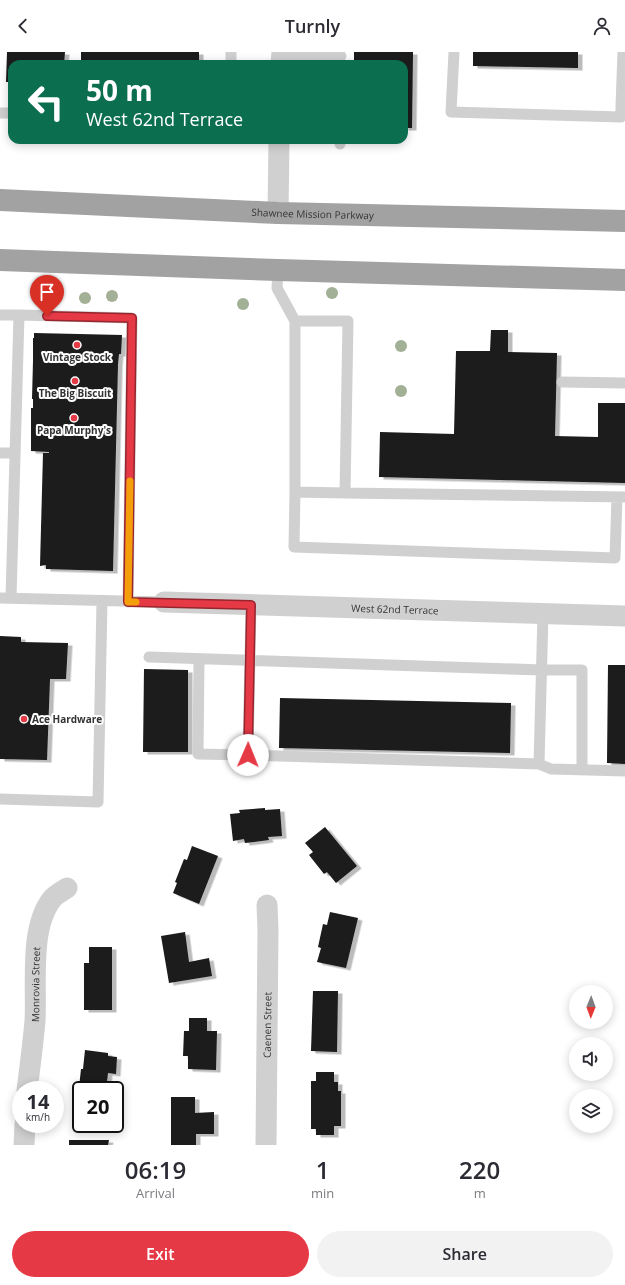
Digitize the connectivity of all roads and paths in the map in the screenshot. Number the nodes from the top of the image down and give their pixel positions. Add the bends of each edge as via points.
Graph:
1 (454, 52) edge
2 (623, 52) edge
3 (282, 57) edge
4 (341, 57) edge
5 (623, 106) edge
6 (278, 144) edge
7 (0, 200) edge
8 (278, 213) junction
9 (625, 221) edge
10 (0, 260) edge
11 (278, 270) junction
12 (625, 280) edge
13 (0, 315) edge
14 (19, 315) junction
15 (295, 321) junction
16 (562, 382) dead end
17 (625, 383) edge
18 (0, 453) edge
19 (15, 453) junction
20 (295, 492) junction
21 (345, 493) junction
22 (621, 497) edge
23 (5, 598) edge
24 (102, 601) junction
25 (128, 602) junction
26 (164, 602) joint
27 (251, 605) junction
28 (543, 613) junction
29 (625, 616) edge
30 (150, 657) dead end
31 (199, 659) junction
32 (251, 660) junction
33 (542, 670) junction
34 (248, 755) junction
35 (540, 764) junction
36 (582, 770) junction
37 (625, 771) edge
38 (0, 799) edge
39 (67, 888) dead end
40 (267, 905) dead end
41 (28, 1081) edge
42 (25, 1133) edge
43 (24, 1145) edge
44 (266, 1145) edge

1 - 5 lane via 451,112 621,117
2 - 5 lane
3 - 4 lane
6 - 8 street
7 - 8 highway, Shawnee Mission Parkway
8 - 9 highway, Shawnee Mission Parkway
10 - 11 highway
11 - 12 highway
11 - 15 lane via 277,288
13 - 14 lane
14 - 19 lane
14 - 25 lane via 132,318
15 - 20 lane
15 - 21 lane via 348,321
16 - 17 lane
18 - 19 lane
19 - 23 lane
20 - 21 lane
20 - 22 lane via 294,547 615,558
21 - 22 lane
23 - 24 lane
24 - 25 lane
24 - 38 lane via 98,802
25 - 26 lane
26 - 27 street, West 62nd Terrace
27 - 28 street, West 62nd Terrace
27 - 32 lane
28 - 29 street, West 62nd Terrace
28 - 33 lane
30 - 31 lane
31 - 32 lane
31 - 34 lane via 198,754
32 - 33 lane
32 - 34 lane
33 - 35 lane
33 - 36 lane via 582,670
34 - 35 lane
35 - 36 lane via 551,769
36 - 37 lane
39 - 41 street, Monrovia Street via 52,898 38,935 35,1019
40 - 44 street, Caenen Street
42 - 43 street

